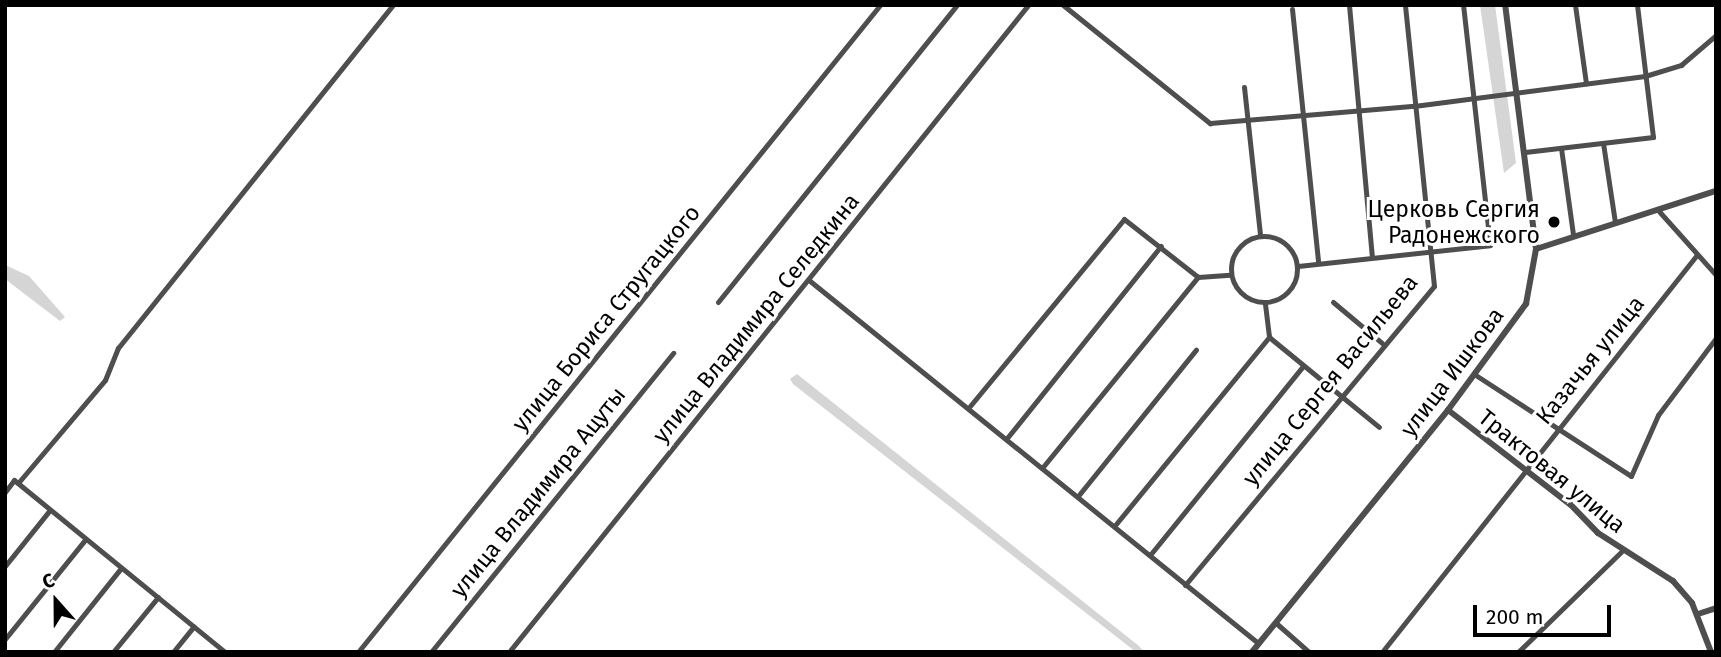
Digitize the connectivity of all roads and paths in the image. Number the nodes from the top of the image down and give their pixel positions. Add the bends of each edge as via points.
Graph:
1 (393, 5) edge
2 (880, 5) edge
3 (957, 5) edge
4 (1028, 5) edge
5 (1063, 5) edge
6 (1349, 5) edge
7 (1405, 5) edge
8 (1462, 5) edge
9 (1505, 5) edge
10 (1576, 5) edge
11 (1637, 5) edge
12 (1292, 9) dead end
13 (1716, 35) edge
14 (1645, 76) junction
15 (1586, 83) junction
16 (1244, 87) dead end
17 (1516, 91) junction
18 (1474, 97) junction
19 (1414, 106) junction
20 (1359, 111) junction
21 (1305, 117) junction
22 (1249, 122) junction
23 (1603, 143) junction
24 (1561, 148) junction
25 (1525, 152) junction
26 (1716, 191) edge
27 (1657, 209) junction
28 (1615, 222) junction
29 (1260, 235) junction
30 (1573, 235) junction
31 (1161, 246) junction
32 (1536, 249) junction
33 (1431, 252) junction
34 (1696, 256) junction
35 (1372, 257) junction
36 (1318, 262) junction
37 (1298, 266) junction
38 (1230, 275) junction
39 (1716, 275) edge
40 (1198, 277) junction
41 (810, 281) junction
42 (718, 302) dead end
43 (1333, 302) dead end
44 (1265, 304) junction
45 (1269, 337) junction
46 (1716, 338) edge
47 (1382, 343) junction
48 (1196, 350) dead end
49 (673, 354) dead end
50 (1303, 366) junction
51 (1475, 374) junction
52 (1341, 396) junction
53 (970, 406) junction
54 (1448, 410) junction
55 (1379, 427) dead end
56 (1557, 428) junction
57 (1007, 438) junction
58 (1042, 468) junction
59 (1525, 470) junction
60 (18, 483) junction
61 (5, 492) edge
62 (1078, 496) junction
63 (49, 511) junction
64 (1116, 524) junction
65 (85, 540) junction
66 (1623, 551) junction
67 (1150, 555) junction
68 (5, 566) edge
69 (121, 568) junction
70 (1185, 585) junction
71 (158, 597) junction
72 (1716, 608) edge
73 (1698, 614) junction
74 (1276, 623) junction
75 (194, 625) junction
76 (5, 639) edge
77 (1258, 643) junction
78 (54, 652) edge
79 (113, 652) edge
80 (173, 652) edge
81 (225, 652) edge
82 (358, 652) edge
83 (431, 652) edge
84 (509, 652) edge
85 (1252, 652) edge
86 (1309, 652) edge
87 (1382, 652) edge
88 (1518, 652) edge
89 (1711, 652) edge

1 - 60 street via 118,348 105,380
2 - 82 street, улица Бориса Стругацкого
3 - 42 street
4 - 41 street, улица Владимира Селедкина
5 - 22 street via 1210,123
6 - 20 street
7 - 19 street, улица Сергея Васильева
8 - 18 street
9 - 17 street, улица Ишкова
10 - 15 street
11 - 14 street
12 - 21 street
13 - 14 street via 1681,65
14 - 15 street
14 - 23 street via 1653,137
15 - 17 street
16 - 22 street
17 - 18 street
17 - 25 street, улица Ишкова
18 - 19 street
18 - 33 street via 1490,245
19 - 20 street
19 - 33 street, улица Сергея Васильева
20 - 21 street
20 - 35 street
21 - 22 street
21 - 36 street
22 - 29 street
23 - 24 street
23 - 28 street
24 - 25 street
24 - 30 street
25 - 32 street, улица Ишкова
26 - 27 street
27 - 28 street
27 - 34 street
28 - 30 street
29 - 37 street via 1287,244
29 - 38 street via 1236,251
30 - 32 street
31 - 40 street
31 - 53 street via 1124,219
31 - 57 street
32 - 51 street, улица Ишкова via 1525,304
33 - 35 street
33 - 47 street, улица Сергея Васильева via 1434,286
34 - 39 street
34 - 56 street, Казачья улица
35 - 36 street
36 - 37 street
37 - 44 street via 1288,292
38 - 40 street
38 - 44 street via 1236,289
40 - 58 street
41 - 53 street
41 - 84 street, улица Владимира Селедкина
43 - 47 street
44 - 45 street
45 - 50 street
45 - 64 street
46 - 56 street, Трактовая улица via 1658,415 1631,476
47 - 52 street, улица Сергея Васильева
48 - 62 street
49 - 83 street, улица Владимира Ацуты
50 - 52 street
50 - 67 street
51 - 54 street, улица Ишкова
51 - 56 street, Трактовая улица
52 - 55 street
52 - 70 street, улица Сергея Васильева
53 - 57 street
54 - 59 street, Трактовая улица
54 - 74 street, улица Ишкова
56 - 59 street, Казачья улица
57 - 58 street
58 - 62 street
59 - 66 street, Трактовая улица
59 - 87 street, Казачья улица
60 - 61 street
60 - 63 street
62 - 64 street
63 - 65 street
63 - 68 street
64 - 67 street
65 - 69 street
65 - 76 street
66 - 73 street, Трактовая улица via 1667,576
66 - 88 street
67 - 70 street
69 - 71 street
69 - 78 street
70 - 77 street
71 - 75 street
71 - 79 street
72 - 73 street
73 - 89 street, Трактовая улица
74 - 77 street, улица Ишкова
74 - 86 street
75 - 80 street
75 - 81 street
77 - 85 street, улица Ишкова

